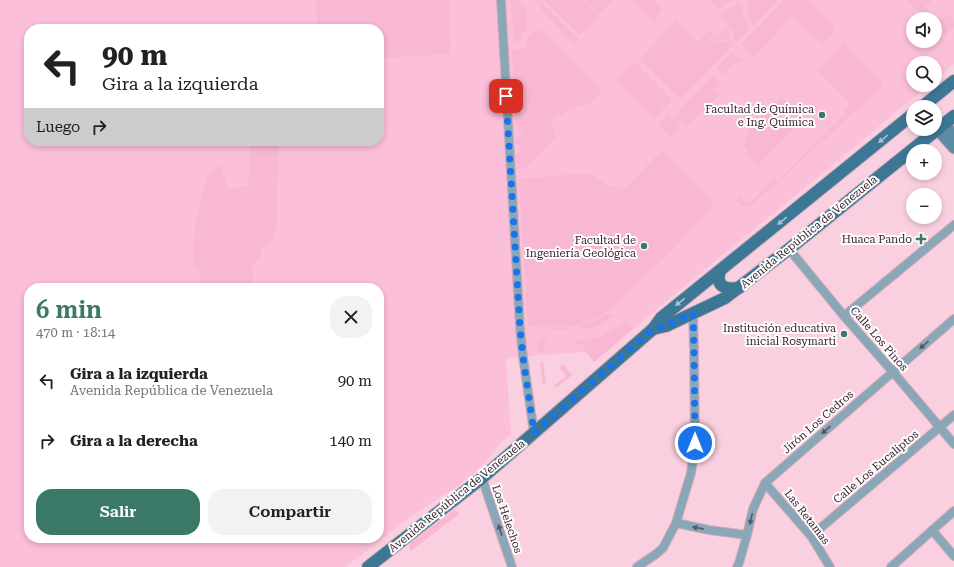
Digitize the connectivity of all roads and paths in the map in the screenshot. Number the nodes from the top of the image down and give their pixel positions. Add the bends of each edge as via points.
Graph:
1 (501, 0) edge
2 (954, 81) edge
3 (931, 100) edge
4 (954, 116) edge
5 (906, 120) edge
6 (942, 126) edge
7 (942, 128) edge
8 (942, 129) edge
9 (954, 135) edge
10 (930, 136) edge
11 (954, 148) edge
12 (954, 224) edge
13 (789, 249) junction
14 (720, 271) junction
15 (738, 288) junction
16 (693, 313) junction
17 (844, 316) junction
18 (954, 320) edge
19 (653, 329) junction
20 (893, 372) junction
21 (954, 415) edge
22 (940, 427) junction
23 (534, 433) junction
24 (954, 444) edge
25 (482, 478) junction
26 (765, 483) junction
27 (954, 510) edge
28 (676, 523) junction
29 (932, 530) junction
30 (747, 535) junction
31 (811, 536) junction
32 (954, 556) edge
33 (739, 566) edge
34 (368, 567) edge
35 (512, 567) edge
36 (637, 567) edge
37 (830, 567) edge
38 (890, 567) edge

1 - 23 street via 520,328
2 - 3 main road
4 - 6 main road, Avenida República de Venezuela
5 -> 14 main road, Avenida República de Venezuela
7 - 9 street
8 - 11 street
10 - 13 main road, Avenida República de Venezuela
12 - 17 street
13 - 15 main road, Avenida República de Venezuela
13 - 17 street, Calle Los Pinos
14 - 15 main road via 718,276 722,286
14 -> 19 main road, Avenida República de Venezuela via 661,318
15 - 16 main road, Avenida República de Venezuela via 721,300
16 - 19 main road, Avenida República de Venezuela via 666,326
16 - 28 street via 694,458
17 - 20 street, Calle Los Pinos
18 -> 20 street, Jirón Los Cedros
19 - 23 main road, Avenida República de Venezuela
20 - 22 street, Calle Los Pinos
20 -> 26 street, Jirón Los Cedros
21 - 22 street, Calle Los Eucaliptos
22 - 24 street, Calle Los Pinos
22 - 31 street, Calle Los Eucaliptos
23 - 25 main road, Avenida República de Venezuela
25 - 34 main road, Avenida República de Venezuela
35 -> 25 street, Los Helechos
26 -> 30 street, Jirón Los Cedros via 753,509
26 - 31 street, Las Retamas
27 - 29 street
30 -> 28 street
28 - 36 street via 661,550
29 - 32 street
29 - 38 street
30 - 33 street, Jirón Los Cedros
31 - 37 street, Las Retamas

